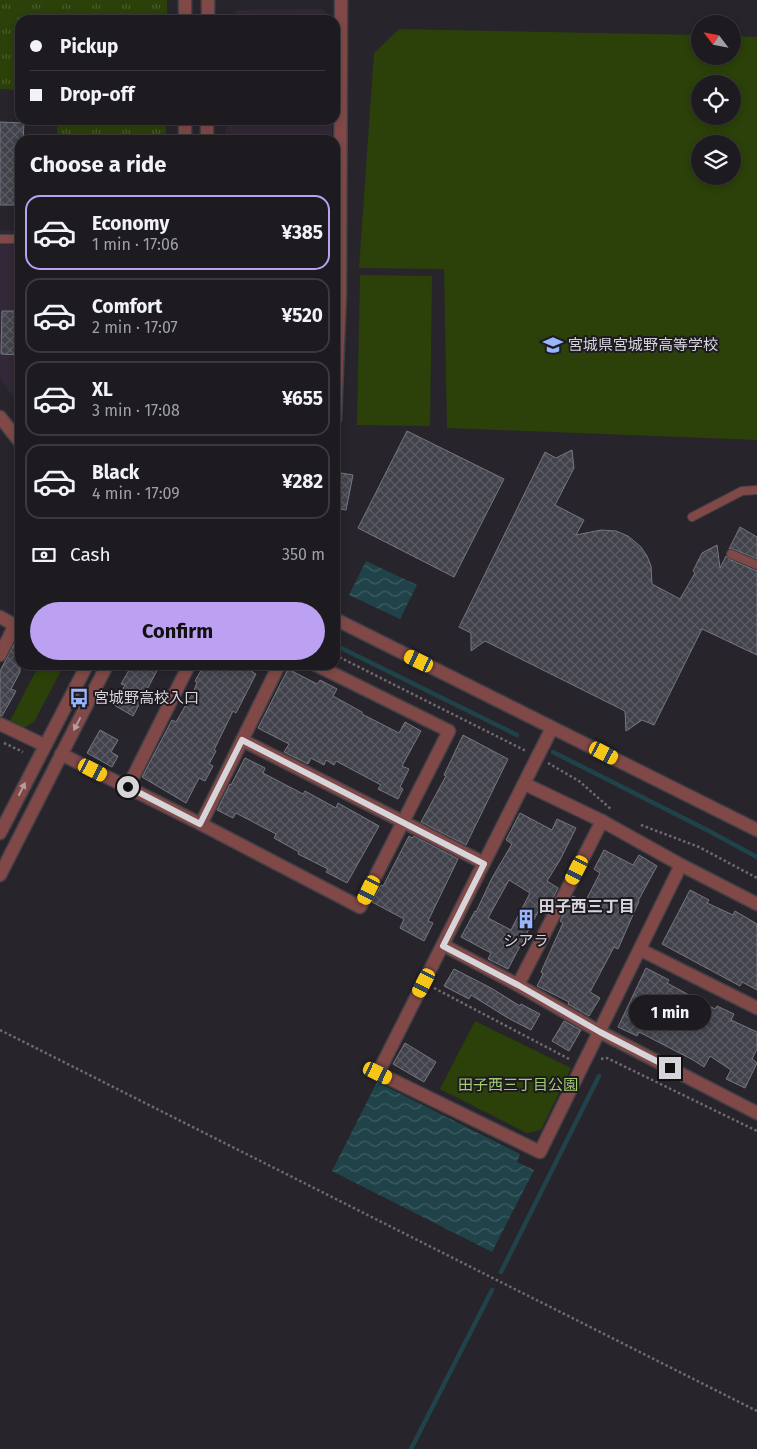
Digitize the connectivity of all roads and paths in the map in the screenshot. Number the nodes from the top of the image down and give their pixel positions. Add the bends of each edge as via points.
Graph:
1 (186, 0) edge
2 (208, 0) edge
3 (341, 0) edge
4 (185, 15) edge
5 (208, 15) edge
6 (0, 238) edge
7 (15, 239) edge
8 (340, 293) edge
9 (0, 417) edge
10 (15, 436) edge
11 (757, 490) edge
12 (692, 517) dead end
13 (731, 554) dead end
14 (757, 565) edge
15 (0, 617) edge
16 (340, 622) edge
17 (0, 655) edge
18 (340, 658) edge
19 (83, 670) edge
20 (104, 670) edge
21 (186, 670) edge
22 (277, 670) edge
23 (326, 670) edge
24 (0, 724) edge
25 (552, 728) junction
26 (242, 740) junction
27 (0, 741) edge
28 (44, 746) junction
29 (23, 752) dead end
30 (61, 754) junction
31 (538, 758) junction
32 (525, 784) junction
33 (128, 787) junction
34 (614, 812) dead end
35 (602, 821) junction
36 (402, 822) junction
37 (200, 824) junction
38 (639, 825) dead end
39 (757, 830) edge
40 (0, 833) edge
41 (484, 864) junction
42 (681, 865) junction
43 (0, 875) edge
44 (757, 878) edge
45 (757, 904) edge
46 (443, 946) junction
47 (640, 950) junction
48 (424, 983) junction
49 (518, 985) junction
50 (757, 1008) edge
51 (0, 1030) edge
52 (600, 1032) junction
53 (585, 1062) junction
54 (757, 1113) edge
55 (757, 1132) edge
56 (757, 1411) edge

1 - 4 street
2 - 5 street
3 - 8 street
6 - 7 lane
9 - 10 street
11 - 12 lane via 742,491
13 - 14 lane
15 - 17 street via 15,625
16 - 25 street
18 - 31 path
19 - 28 street
20 -> 30 street
21 - 33 street
22 - 26 street
23 - 36 street via 449,731
24 - 28 street
25 - 31 street
25 - 39 street
26 - 36 street
26 - 37 street
27 - 29 path
40 -> 28 street
30 - 33 street
30 - 43 street
31 - 32 street
31 - 34 path via 579,781
32 - 35 street
32 - 41 street
33 - 37 street
35 - 42 street
35 - 49 street
36 - 37 street via 360,907
36 - 41 street
38 - 44 path via 698,848
41 - 46 street
42 - 45 street
42 - 47 street
46 - 48 street
46 - 49 street
47 - 50 street
47 - 52 street
48 - 53 path via 576,1062
48 - 53 street via 378,1073 540,1152
49 - 52 street
51 - 56 path
52 - 53 street
52 - 54 street
53 - 55 path via 607,1058

